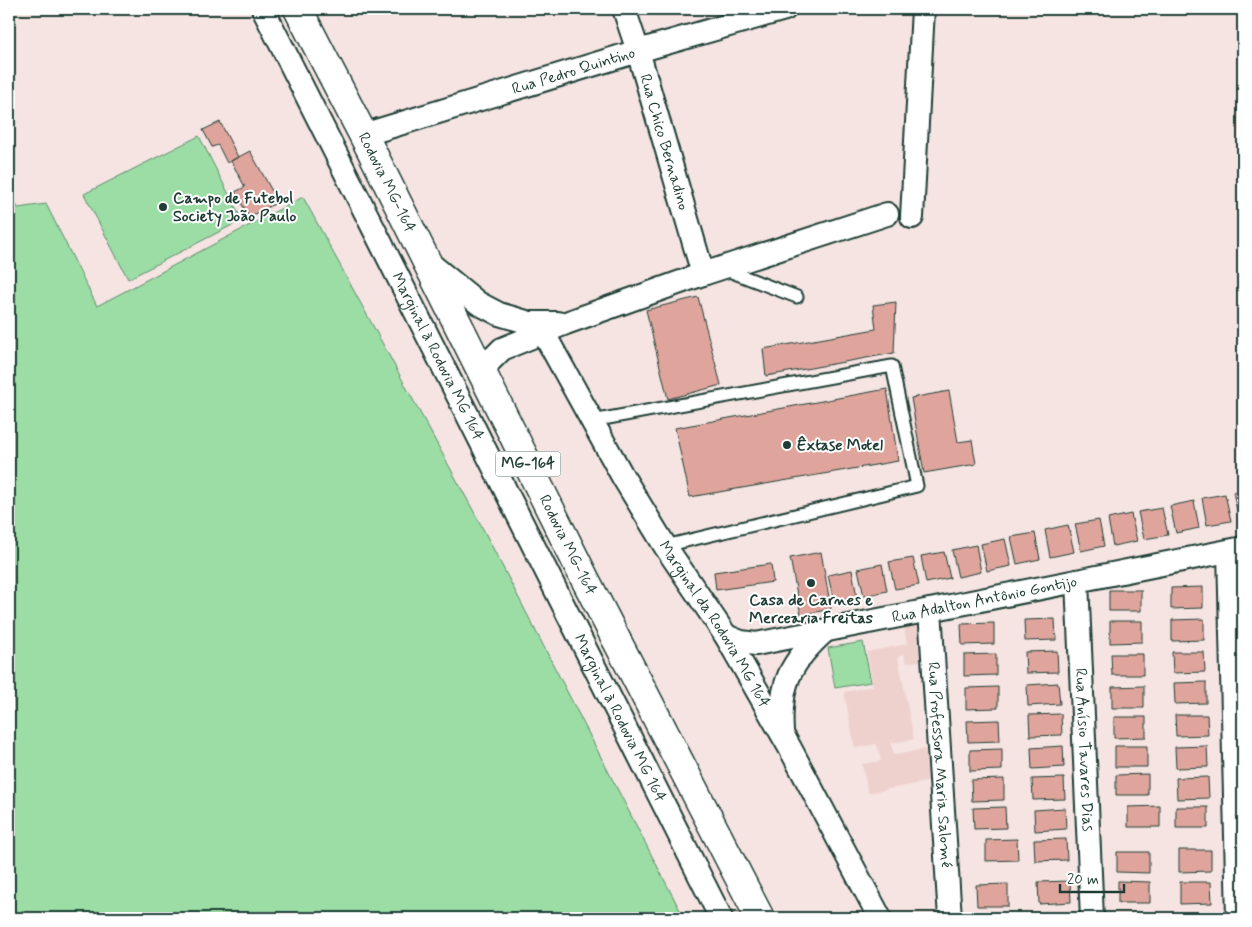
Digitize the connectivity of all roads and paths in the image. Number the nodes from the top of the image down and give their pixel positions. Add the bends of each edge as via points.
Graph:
1 (264, 9) edge
2 (298, 9) edge
3 (624, 9) edge
4 (785, 9) edge
5 (923, 9) edge
6 (638, 51) junction
7 (363, 135) junction
8 (887, 214) dead end
9 (912, 217) dead end
10 (426, 261) junction
11 (713, 271) junction
12 (797, 297) dead end
13 (566, 323) junction
14 (543, 332) junction
15 (483, 376) junction
16 (592, 421) junction
17 (665, 546) junction
18 (1236, 549) edge
19 (1077, 581) junction
20 (930, 610) junction
21 (826, 630) junction
22 (726, 636) junction
23 (783, 736) junction
24 (1240, 872) edge
25 (720, 918) edge
26 (760, 918) edge
27 (880, 918) edge
28 (950, 918) edge
29 (1092, 918) edge
30 (1238, 918) edge

1 - 25 street, Marginal à Rodovia MG 164
2 - 7 main road, Rodovia MG-164 / MG-164
3 - 6 street, Rua Chico Bernadino
4 - 6 street, Rua Pedro Quintino
5 - 9 street
6 - 7 street, Rua Pedro Quintino
6 - 11 street, Rua Chico Bernadino
7 - 10 main road, Rodovia MG-164 / MG-164
8 - 11 street
10 - 13 street via 478,303 499,314 530,323
10 - 15 main road, Rodovia MG-164 / MG-164
11 - 12 lane
11 - 13 street
13 - 14 street
14 - 15 street via 502,349 489,362
14 - 16 street, Marginal da Rodovia MG 164
15 - 26 main road, Rodovia MG-164 / MG-164
16 - 17 street, Marginal da Rodovia MG 164
16 - 17 lane via 892,366 917,486
17 - 22 street, Marginal da Rodovia MG 164
18 - 19 street, Rua Adalton Antônio Gontijo
18 - 24 street
19 - 20 street, Rua Adalton Antônio Gontijo
19 - 29 street, Rua Anísio Tavares Dias
20 - 21 street, Rua Adalton Antônio Gontijo
20 - 28 street, Rua Professora Maria Salomé
21 - 22 street, Rua Adalton Antônio Gontijo via 756,644
21 - 23 street via 796,661 787,679 781,714
22 - 23 street, Marginal da Rodovia MG 164
23 - 27 street, Marginal da Rodovia MG 164
24 - 30 street

